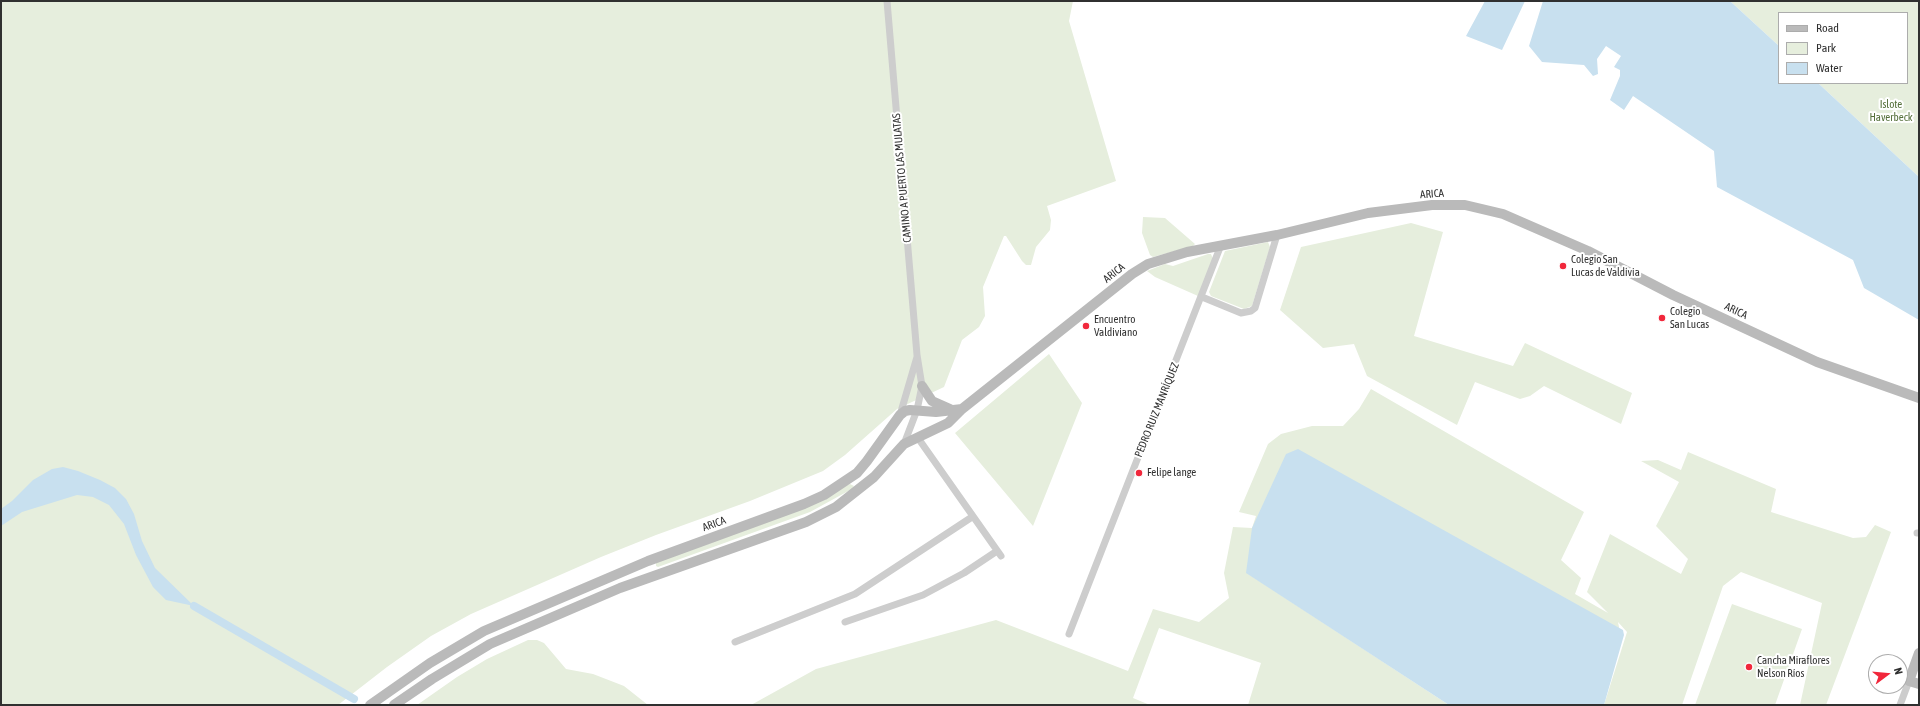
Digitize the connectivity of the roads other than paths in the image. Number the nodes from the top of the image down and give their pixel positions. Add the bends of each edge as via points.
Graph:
1 (887, 1) edge
2 (1277, 234) junction
3 (1221, 245) junction
4 (1202, 297) junction
5 (917, 355) junction
6 (922, 386) junction
7 (1919, 398) edge
8 (917, 410) junction
9 (958, 410) junction
10 (900, 414) junction
11 (918, 438) junction
12 (904, 444) junction
13 (972, 517) junction
14 (845, 622) dead end
15 (1069, 634) dead end
16 (735, 642) dead end
17 (1919, 652) edge
18 (1909, 681) junction
19 (1919, 684) edge
20 (370, 705) edge
21 (394, 705) edge
22 (1900, 705) edge

1 - 5 street, CAMINO A PUERTO LAS MULATAS
2 - 3 main road, ARICA
2 - 4 street via 1255,308 1241,313
2 - 7 main road, ARICA via 1368,213 1432,205 1465,205 1503,214 1588,251 1673,295 1817,362
3 - 4 street, PEDRO RUIZ MANRÍQUEZ
3 - 9 main road, ARICA via 1148,264 1132,274
4 - 15 street, PEDRO RUIZ MANRÍQUEZ
5 - 6 street, CAMINO A PUERTO LAS MULATAS
5 - 10 street, CAMINO A PUERTO LAS MULATAS
6 - 8 street, CAMINO A PUERTO LAS MULATAS
6 - 9 main road via 932,401
8 - 9 main road
8 - 10 main road
8 - 12 street, CAMINO A PUERTO LAS MULATAS
9 - 11 main road, ARICA via 948,423
10 - 20 main road, ARICA via 857,472 824,495 648,561 484,631 451,649
11 - 12 main road, ARICA
11 - 13 street
12 - 21 main road, ARICA via 885,467 863,487 821,515 620,588 490,644
13 - 14 street via 999,553 923,595
13 - 16 street via 855,594
17 - 18 main road
18 - 19 main road
18 - 22 street

